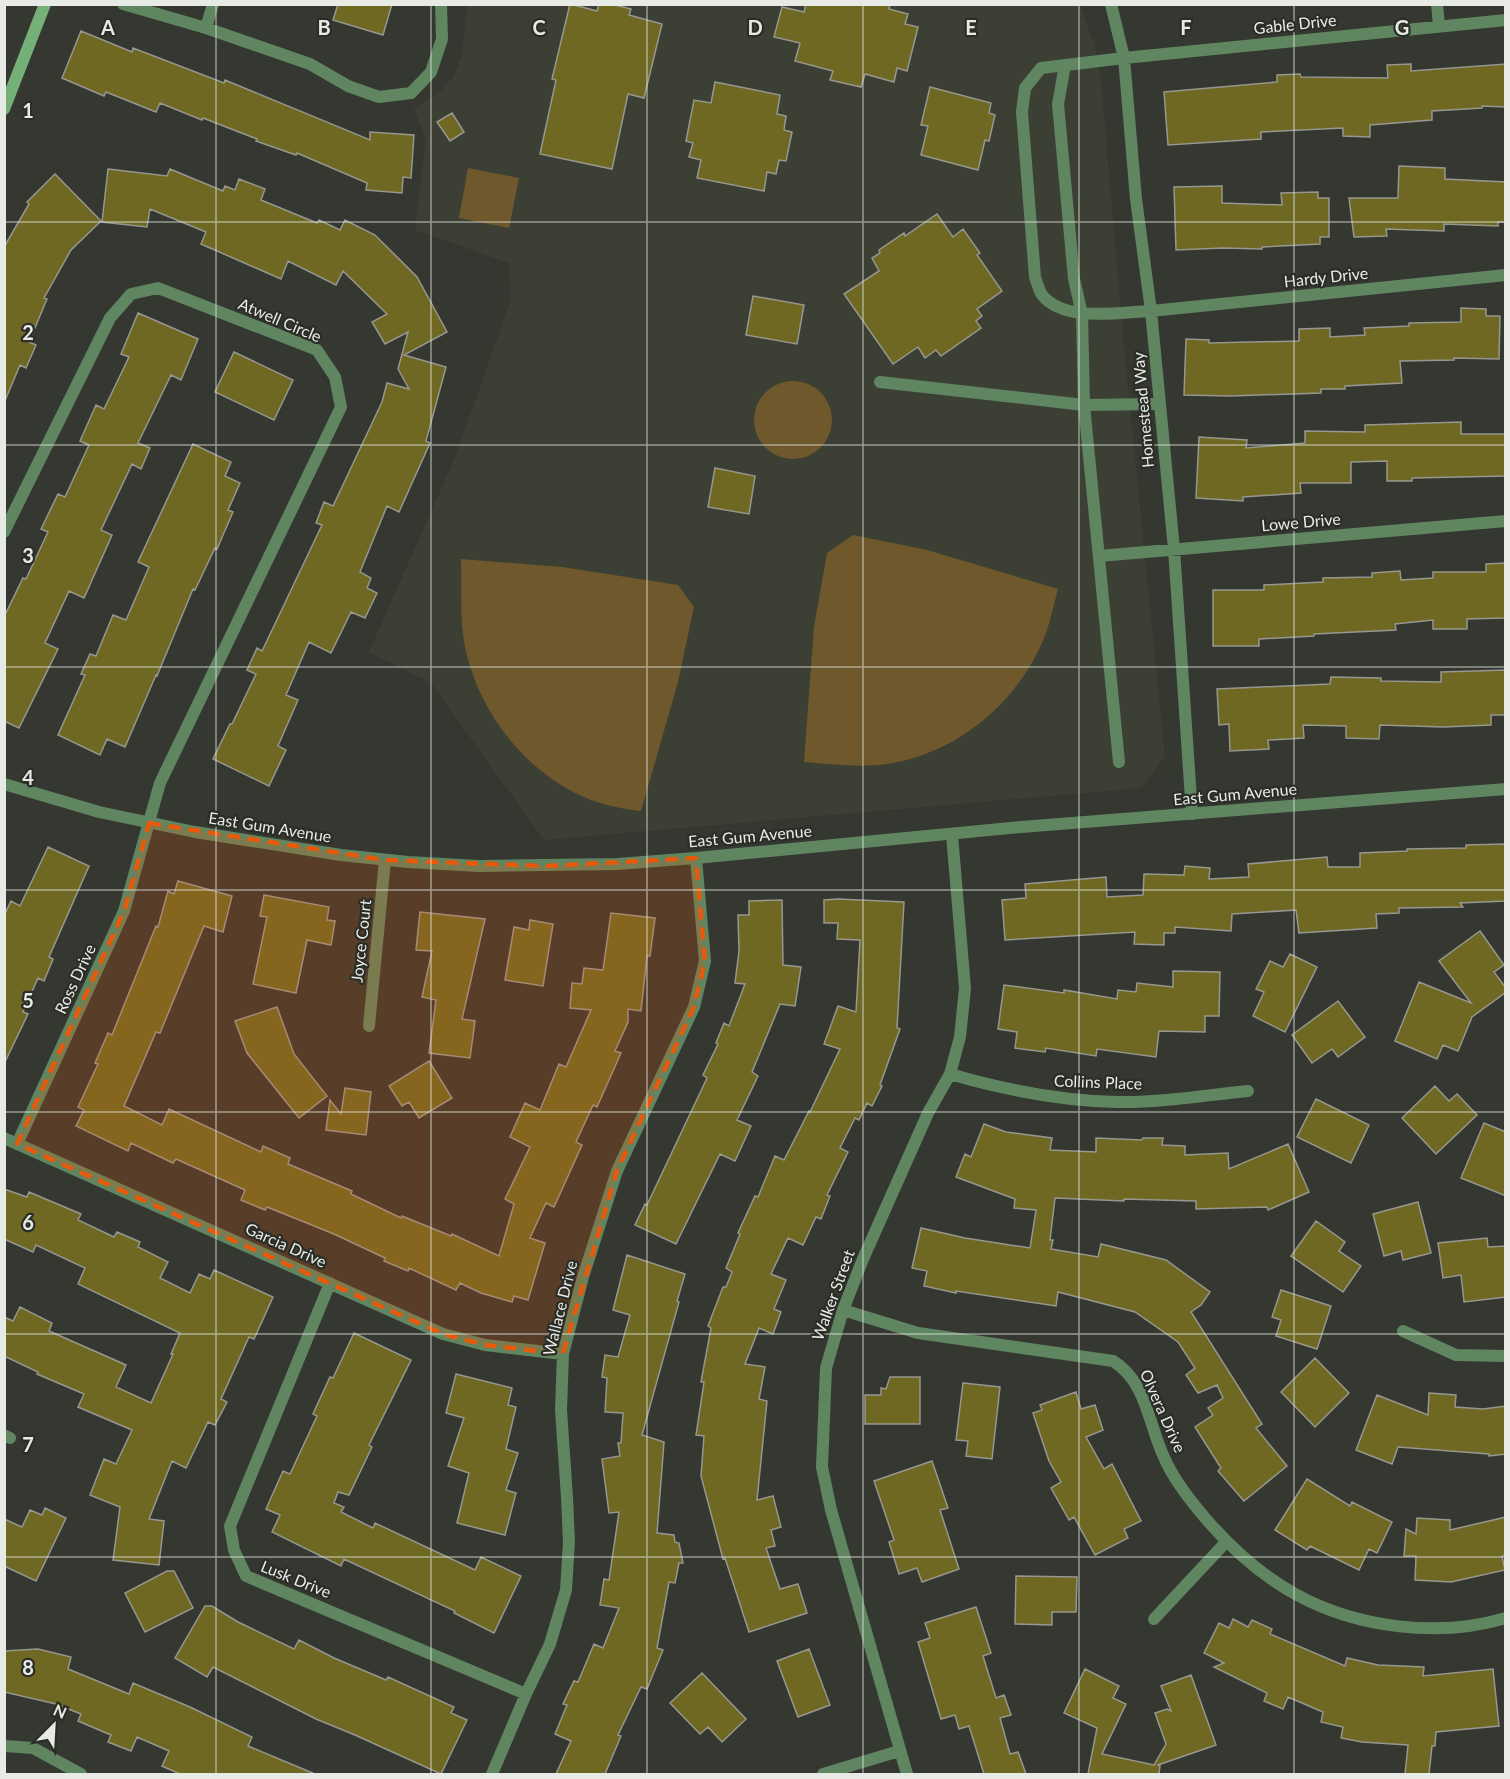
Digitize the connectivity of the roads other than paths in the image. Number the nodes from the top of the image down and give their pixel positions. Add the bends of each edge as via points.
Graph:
1 (45, 4) edge
2 (123, 4) edge
3 (213, 4) edge
4 (441, 4) edge
5 (1111, 4) edge
6 (1437, 4) edge
7 (1506, 20) edge
8 (1439, 26) junction
9 (206, 28) junction
10 (1124, 58) junction
11 (1065, 65) junction
12 (4, 109) edge
13 (1506, 275) edge
14 (1151, 311) junction
15 (1082, 314) junction
16 (880, 382) dead end
17 (1159, 404) junction
18 (1084, 405) junction
19 (1506, 521) edge
20 (4, 532) edge
21 (1173, 549) junction
22 (1099, 556) junction
23 (1119, 762) dead end
24 (4, 784) edge
25 (1506, 789) edge
26 (1192, 814) junction
27 (149, 823) junction
28 (952, 835) junction
29 (696, 858) junction
30 (385, 860) junction
31 (369, 1026) dead end
32 (950, 1074) junction
33 (1248, 1091) dead end
34 (4, 1138) edge
35 (17, 1144) junction
36 (330, 1283) junction
37 (843, 1310) junction
38 (1403, 1331) dead end
39 (563, 1354) junction
40 (1506, 1356) edge
41 (1226, 1542) junction
42 (1506, 1618) edge
43 (1154, 1619) dead end
44 (526, 1694) junction
45 (4, 1746) edge
46 (899, 1751) junction
47 (81, 1774) edge
48 (492, 1774) edge
49 (823, 1774) edge
50 (907, 1774) edge

1 - 12 main road
2 - 9 street
3 - 9 street
4 - 9 street via 442,39 431,72 411,93 379,97 348,86 310,64
5 - 10 street, Homestead Way
6 - 8 street
7 - 8 street, Gable Drive
8 - 10 street, Gable Drive
10 - 11 street, Gable Drive
10 - 14 street, Homestead Way via 1136,199
11 - 15 street via 1058,104 1074,279
11 - 15 street, Gable Drive via 1041,68 1033,76 1025,88 1022,112 1035,277 1051,304
13 - 14 street, Hardy Drive
14 - 15 street, Hardy Drive
14 - 17 street, Homestead Way
15 - 18 street
16 - 18 street
17 - 18 street
17 - 21 street, Homestead Way
18 - 22 street
19 - 21 street, Lowe Drive
20 - 27 street, Atwell Circle via 110,318 131,294 158,288 317,350 335,377 341,407 160,783
21 - 22 street, Lowe Drive
21 - 26 street, Homestead Way
22 - 23 street
24 - 27 street, East Gum Avenue
25 - 26 street, East Gum Avenue
26 - 28 street, East Gum Avenue
27 - 30 street, East Gum Avenue
27 - 35 street, Ross Drive via 124,911
28 - 29 street, East Gum Avenue
28 - 32 street, Walker Street via 965,988 960,1037
29 - 30 street, East Gum Avenue via 545,866
29 - 39 street, Wallace Drive via 705,961 694,1007 617,1171
30 - 31 street, Joyce Court
32 - 33 street, Collins Place via 1057,1098 1120,1102
32 - 37 street, Walker Street via 928,1113
34 - 35 street, Garcia Drive
35 - 36 street, Garcia Drive
36 - 39 street, Garcia Drive via 443,1334 485,1345
36 - 44 street, Lusk Drive via 230,1526 234,1550 246,1576
37 - 41 street, Olvera Drive via 918,1333 1113,1361 1135,1380 1163,1456 1189,1500
37 - 46 street, Walker Street via 826,1368 822,1467
38 - 40 street via 1456,1355
39 - 44 street, Wallace Drive via 566,1590 550,1644
41 - 42 street, Olvera Drive via 1297,1595 1343,1615 1383,1624 1455,1628
41 - 43 street
44 - 48 street, Wallace Drive
45 - 47 street via 33,1748
46 - 49 street
46 - 50 street, Walker Street

